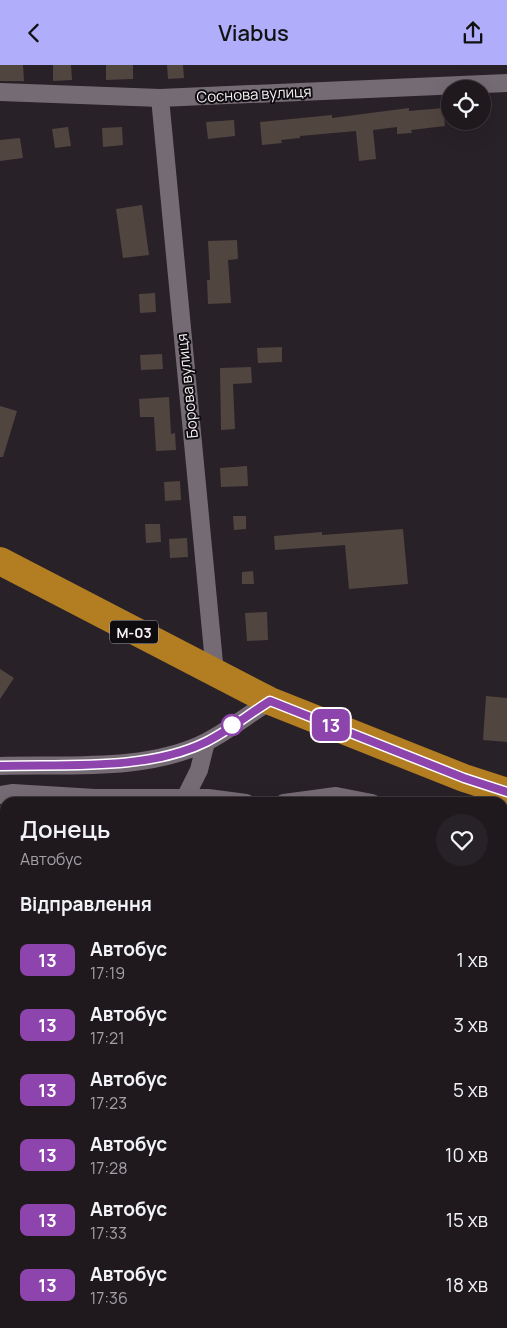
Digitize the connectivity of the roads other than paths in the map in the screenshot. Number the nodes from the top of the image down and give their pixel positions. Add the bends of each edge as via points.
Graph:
1 (507, 83) edge
2 (0, 92) edge
3 (160, 98) junction
4 (0, 561) edge
5 (215, 673) junction
6 (270, 701) junction
7 (206, 742) junction
8 (0, 766) edge
9 (507, 792) edge
10 (0, 795) edge
11 (78, 797) edge
12 (185, 797) edge
13 (329, 797) edge
14 (341, 797) edge

1 - 3 street, Соснова вулиця
2 - 3 street, Соснова вулиця
3 - 5 street, Борова вулиця
4 - 5 highway, М-03
5 - 6 highway, М-03
6 - 7 street
6 - 9 highway, М-03
7 - 8 street via 136,763
7 - 12 street via 199,770
10 - 11 street
13 - 14 street

